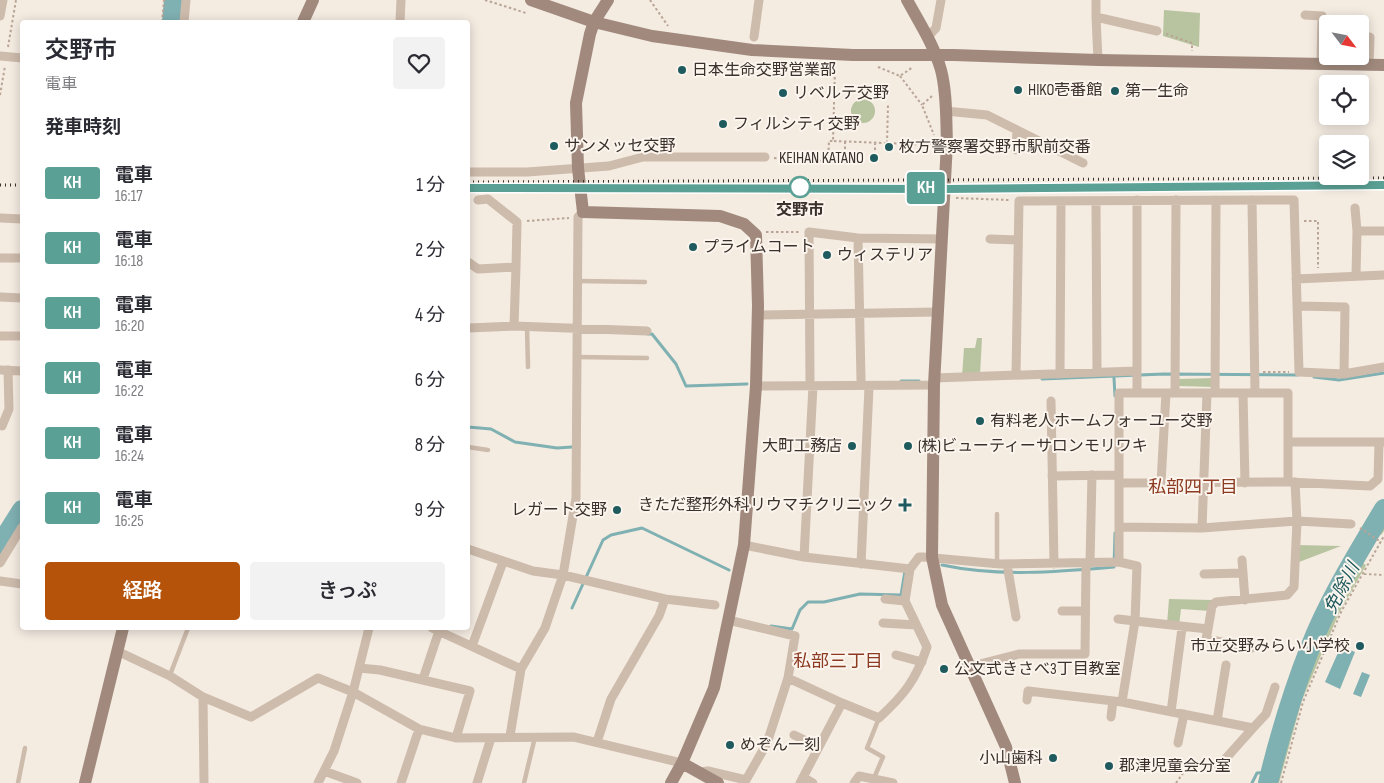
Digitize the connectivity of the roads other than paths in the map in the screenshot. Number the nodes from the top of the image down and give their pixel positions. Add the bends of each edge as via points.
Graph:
1 (3, 0) edge
2 (186, 0) edge
3 (401, 0) edge
4 (531, 0) edge
5 (608, 0) edge
6 (759, 0) edge
7 (907, 0) edge
8 (941, 0) edge
9 (1096, 0) edge
10 (545, 2) edge
11 (1305, 15) dead end
12 (0, 16) edge
13 (1319, 16) edge
14 (1096, 17) junction
15 (184, 20) edge
16 (400, 20) edge
17 (594, 22) junction
18 (1157, 31) road end
19 (754, 37) dead end
20 (1370, 37) dead end
21 (927, 38) junction
22 (936, 55) junction
23 (0, 56) edge
24 (20, 58) edge
25 (1098, 60) junction
26 (1319, 64) edge
27 (1369, 65) joint
28 (1384, 65) edge
29 (946, 111) junction
30 (1017, 130) junction
31 (1016, 150) dead end
32 (769, 158) road end
33 (1083, 163) dead end
34 (578, 168) junction
35 (470, 172) edge
36 (478, 200) dead end
37 (1137, 200) junction
38 (1176, 200) junction
39 (1216, 200) junction
40 (1252, 200) junction
41 (1061, 201) junction
42 (1096, 201) junction
43 (1355, 208) dead end
44 (581, 215) junction
45 (0, 218) edge
46 (20, 219) edge
47 (1357, 231) junction
48 (1384, 231) edge
49 (858, 238) junction
50 (942, 239) junction
51 (990, 239) dead end
52 (1018, 240) junction
53 (0, 258) edge
54 (20, 258) edge
55 (470, 263) edge
56 (516, 267) junction
57 (1384, 275) edge
58 (1356, 276) junction
59 (1296, 279) junction
60 (577, 281) junction
61 (644, 282) dead end
62 (0, 298) edge
63 (20, 298) edge
64 (1297, 306) junction
65 (754, 309) junction
66 (938, 312) junction
67 (860, 313) junction
68 (810, 314) junction
69 (514, 326) junction
70 (526, 327) junction
71 (470, 328) edge
72 (576, 329) junction
73 (647, 331) dead end
74 (0, 336) edge
75 (20, 336) edge
76 (576, 356) junction
77 (647, 358) dead end
78 (528, 367) dead end
79 (1384, 367) edge
80 (4, 370) edge
81 (20, 371) edge
82 (1136, 371) junction
83 (1097, 372) junction
84 (1060, 374) junction
85 (1344, 374) junction
86 (1016, 375) junction
87 (861, 380) dead end
88 (934, 382) junction
89 (811, 383) junction
90 (756, 386) junction
91 (869, 387) junction
92 (1255, 392) junction
93 (1136, 393) junction
94 (1170, 393) junction
95 (1211, 393) junction
96 (1243, 393) junction
97 (1051, 401) dead end
98 (0, 425) edge
99 (1289, 442) junction
100 (1382, 442) edge
101 (470, 447) edge
102 (488, 450) dead end
103 (1092, 475) junction
104 (1052, 476) junction
105 (1116, 477) junction
106 (1291, 482) junction
107 (1161, 483) junction
108 (1203, 483) junction
109 (1245, 483) junction
110 (996, 514) dead end
111 (1297, 521) junction
112 (1351, 524) dead end
113 (1119, 527) junction
114 (1202, 528) junction
115 (20, 530) edge
116 (744, 545) junction
117 (470, 549) edge
118 (932, 556) junction
119 (804, 557) junction
120 (1242, 560) dead end
121 (503, 562) junction
122 (1118, 562) junction
123 (0, 563) edge
124 (1087, 563) junction
125 (861, 564) junction
126 (997, 564) junction
127 (1054, 564) junction
128 (1007, 565) junction
129 (910, 569) junction
130 (1243, 573) junction
131 (1204, 574) dead end
132 (563, 575) junction
133 (0, 581) edge
134 (20, 584) edge
135 (665, 599) junction
136 (885, 599) dead end
137 (1244, 600) junction
138 (905, 601) junction
139 (716, 605) dead end
140 (1062, 611) dead end
141 (1085, 611) junction
142 (1016, 616) dead end
143 (1118, 619) dead end
144 (728, 620) junction
145 (1135, 621) junction
146 (883, 623) dead end
147 (916, 625) junction
148 (1182, 628) junction
149 (1208, 629) junction
150 (122, 630) edge
151 (187, 630) edge
152 (368, 630) edge
153 (435, 630) edge
154 (437, 630) edge
155 (472, 646) junction
156 (1252, 648) dead end
157 (117, 651) junction
158 (896, 655) dead end
159 (922, 662) junction
160 (1226, 665) dead end
161 (968, 667) junction
162 (359, 668) junction
163 (521, 669) junction
164 (170, 676) junction
165 (788, 678) junction
166 (423, 679) junction
167 (1275, 688) dead end
168 (353, 692) junction
169 (203, 697) junction
170 (1027, 700) dead end
171 (1118, 702) junction
172 (842, 703) junction
173 (1171, 712) junction
174 (1184, 714) junction
175 (1111, 717) dead end
176 (879, 718) junction
177 (1217, 721) junction
178 (1253, 728) junction
179 (418, 729) junction
180 (510, 736) junction
181 (535, 736) junction
182 (794, 736) dead end
183 (456, 738) junction
184 (491, 738) junction
185 (597, 742) junction
186 (1178, 743) dead end
187 (819, 747) junction
188 (25, 748) dead end
189 (682, 763) junction
190 (1219, 766) road end
191 (324, 771) junction
192 (701, 772) junction
193 (874, 778) junction
194 (802, 780) edge
195 (751, 782) edge
196 (18, 783) edge
197 (85, 783) edge
198 (204, 783) edge
199 (318, 783) edge
200 (357, 783) edge
201 (402, 783) edge
202 (477, 783) edge
203 (524, 783) edge
204 (671, 783) edge
205 (718, 783) edge
206 (812, 783) edge
207 (854, 783) edge
208 (894, 783) edge
209 (1015, 783) edge

1 - 12 street
2 - 15 street
3 - 16 street
4 - 10 street
5 - 17 street
6 - 19 street
7 - 21 street
8 - 21 street via 936,28
9 - 14 street
10 - 17 street
11 - 13 street
14 - 18 street
14 - 25 street
17 - 22 street via 678,41 799,53
17 - 34 street via 576,103
20 - 27 street
21 - 22 street
22 - 25 street
22 - 29 street
23 - 24 street
25 - 26 street
27 - 28 street
29 - 30 street via 987,115
29 - 50 street
30 - 31 street
30 - 33 street
32 - 34 street via 643,156 609,166
34 - 35 street
34 - 44 street
36 - 56 street via 488,199 517,222
37 - 38 street
37 - 42 street
37 - 82 street
38 - 39 street
38 - 94 street via 1175,379
39 - 40 street
39 - 95 street via 1216,378
40 - 59 street via 1294,200
40 - 92 street
41 - 42 street
41 - 52 street via 1019,201
41 - 84 street
42 - 83 street
43 - 47 street
44 - 60 street
44 - 65 street via 720,216 744,224 756,235
45 - 46 street
47 - 48 street
47 - 58 street
49 - 50 street
49 - 67 street
49 - 68 street via 809,232
50 - 66 street
51 - 52 street
52 - 86 street
53 - 54 street
55 - 56 street via 478,269
56 - 69 street
57 - 58 street
58 - 59 street
59 - 64 street
60 - 61 lane
60 - 72 street
62 - 63 street
64 - 85 street via 1299,372
64 - 85 street via 1345,307
65 - 68 street
65 - 90 street
66 - 67 street
66 - 88 street
67 - 68 street
67 - 87 street
68 - 89 street
69 - 70 street
69 - 71 street
70 - 72 street
70 - 78 lane
72 - 73 street
72 - 76 street
74 - 75 street
76 - 77 lane
76 - 132 street via 576,498
79 - 85 street
80 - 81 street
80 - 98 street via 9,409
82 - 83 street
82 - 93 street
83 - 84 street
84 - 86 street
86 - 88 street
88 - 91 street
88 - 118 street
89 - 90 street
89 - 91 street
89 - 119 street
90 - 116 street
91 - 125 street
92 - 96 street
92 - 99 street via 1288,393
93 - 94 street
93 - 105 street via 1119,393
94 - 95 street
94 - 107 street
95 - 96 street
95 - 108 street
96 - 109 street
97 - 104 street
99 - 100 street
99 - 106 street
100 - 106 street via 1378,479 1370,486
101 - 102 lane
103 - 104 street
103 - 105 street
103 - 124 street
104 - 127 street
105 - 107 street
105 - 113 street
106 - 109 street
106 - 111 street
107 - 108 street
108 - 109 street
108 - 114 street
110 - 126 lane
111 - 112 street
111 - 114 street
111 - 137 street via 1294,587 1287,595
113 - 114 street
113 - 122 street
115 - 123 street
116 - 119 street
116 - 144 street
117 - 121 street
118 - 126 street
118 - 129 street via 919,557
118 - 161 street via 942,605
119 - 125 street
120 - 130 street
121 - 132 street
121 - 155 street
122 - 124 street
122 - 145 street via 1137,566
124 - 127 street
124 - 141 street
125 - 129 street
126 - 128 street
127 - 128 street
128 - 142 street
129 - 138 street
130 - 131 street
130 - 137 street
132 - 135 street
132 - 163 street via 545,628
133 - 134 street
135 - 139 street
135 - 185 street via 659,616 611,699
136 - 138 street
137 - 149 street via 1226,600 1212,606
138 - 147 street
140 - 141 street
141 - 161 street via 1085,654 1019,654
143 - 145 street
144 - 165 street via 795,636
144 - 189 street via 714,688
145 - 148 street
145 - 171 street
146 - 147 street
147 - 159 street via 927,647
148 - 149 street
148 - 173 street
149 - 156 street via 1206,639
150 - 157 street
151 - 164 lane
152 - 162 street
153 - 166 street
154 - 155 street
155 - 163 street
157 - 164 street
157 - 197 street
158 - 159 street
159 - 176 street via 902,697
160 - 177 street
161 - 209 street via 1006,748
162 - 166 street
162 - 168 street
163 - 180 street
164 - 169 street
165 - 172 street
165 - 195 street
166 - 183 street via 470,691
167 - 178 street via 1266,714
168 - 169 street via 318,678 251,717
168 - 179 street
168 - 191 street
169 - 198 street
170 - 171 street via 1028,691
171 - 173 street
171 - 175 street
172 - 176 street
172 - 187 street
173 - 174 street
174 - 177 street
174 - 186 street
176 - 193 lane via 867,748 883,757
177 - 178 street
178 - 190 street
179 - 183 street
179 - 201 street
180 - 181 street
180 - 184 street
181 - 185 street via 574,736
181 - 203 lane
182 - 187 street
183 - 184 street
184 - 202 street
185 - 189 street
187 - 194 street
188 - 196 lane
189 - 192 street
189 - 204 street
191 - 199 street
191 - 200 street
192 - 195 street
192 - 205 street
193 - 207 street via 859,776
193 - 208 street
194 - 206 street

